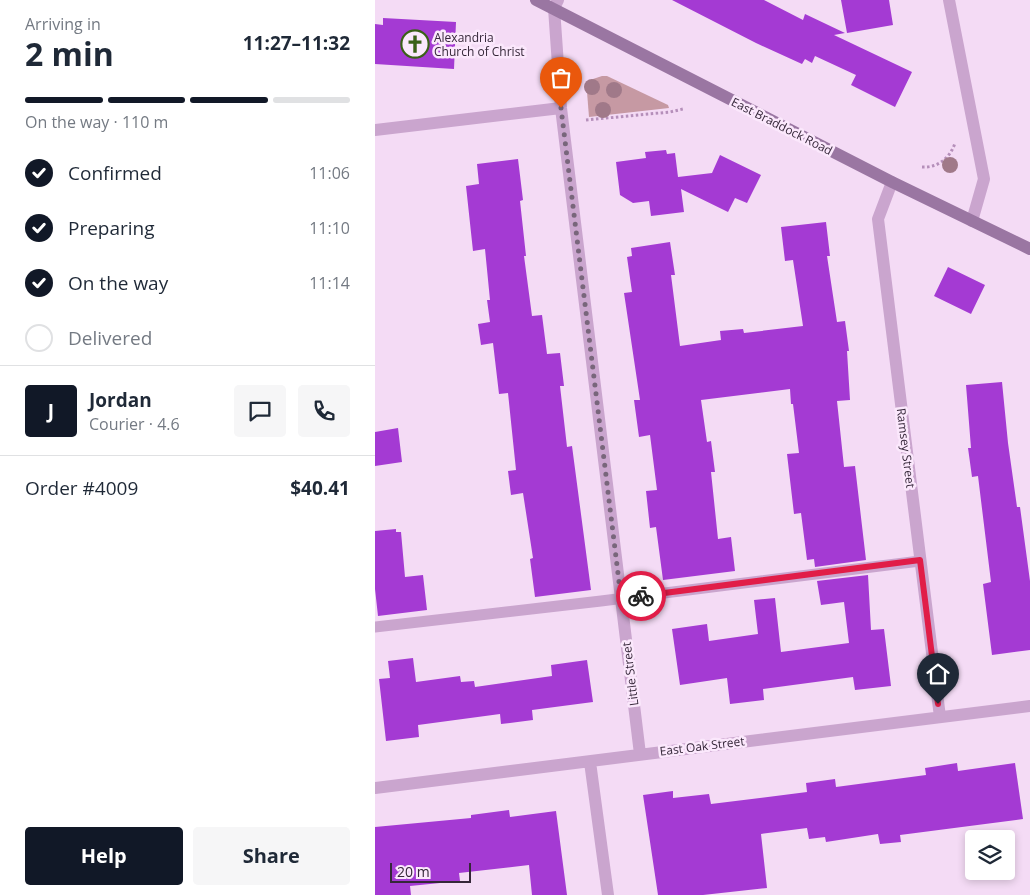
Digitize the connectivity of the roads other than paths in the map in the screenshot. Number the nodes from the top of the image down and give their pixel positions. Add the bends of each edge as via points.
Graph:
1 (536, 0) edge
2 (949, 0) edge
3 (556, 4) edge
4 (561, 108) junction
5 (375, 130) edge
6 (892, 182) junction
7 (972, 221) junction
8 (1030, 249) edge
9 (920, 560) junction
10 (621, 598) junction
11 (375, 627) edge
12 (1030, 706) edge
13 (940, 717) junction
14 (640, 754) junction
15 (591, 762) junction
16 (375, 788) edge
17 (608, 895) edge

1 - 3 main road, East Braddock Road
2 - 7 street via 984,179
3 - 4 street, Little Street
3 - 6 main road, East Braddock Road
4 - 5 street
4 - 10 street, Little Street
6 - 7 main road, East Braddock Road
6 - 9 street, Ramsey Street via 878,219
7 - 8 main road, East Braddock Road
9 - 10 lane
9 - 13 street, Ramsey Street
10 - 11 lane
10 - 14 street, Little Street
12 - 13 street, East Oak Street
13 - 14 street, East Oak Street
14 - 15 street, East Oak Street
15 - 16 street, East Oak Street
15 - 17 street

